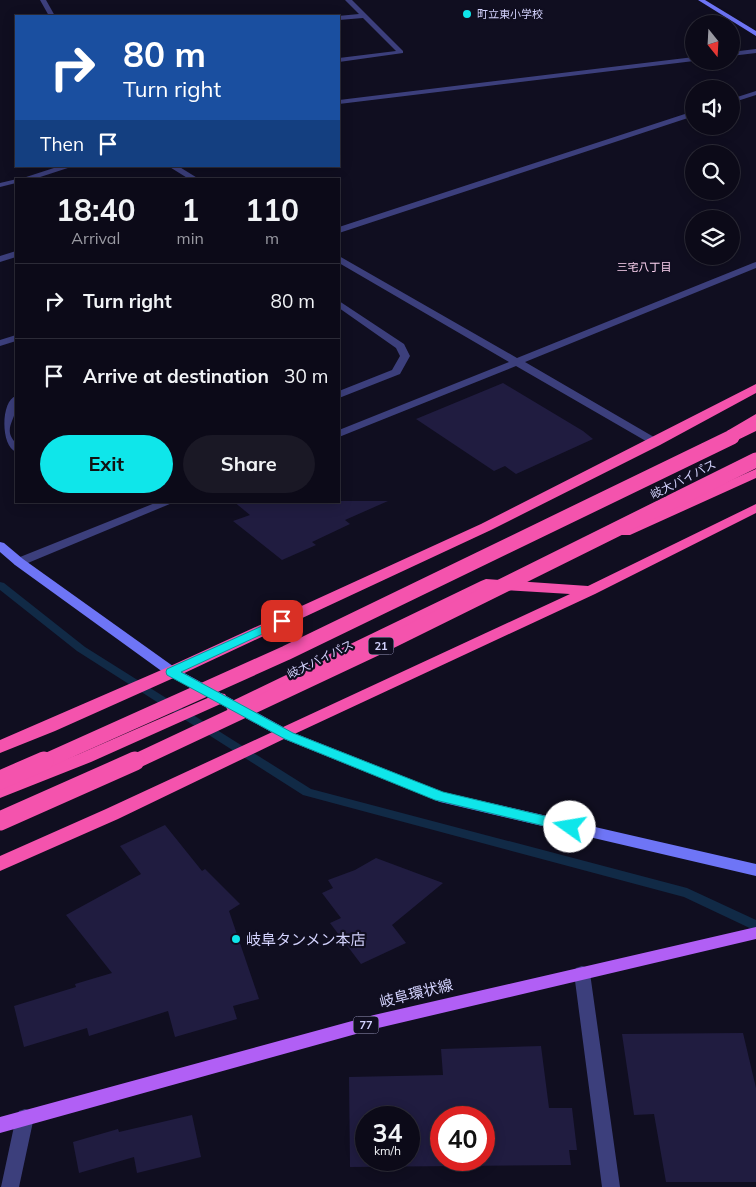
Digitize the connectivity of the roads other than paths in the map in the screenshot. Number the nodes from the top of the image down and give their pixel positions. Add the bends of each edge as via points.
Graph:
1 (43, 0) edge
2 (348, 0) edge
3 (702, 0) edge
4 (51, 15) edge
5 (363, 16) junction
6 (340, 18) edge
7 (756, 34) edge
8 (756, 51) edge
9 (740, 53) edge
10 (340, 60) edge
11 (685, 60) edge
12 (756, 93) edge
13 (740, 98) edge
14 (340, 102) edge
15 (685, 116) edge
16 (66, 167) edge
17 (174, 167) edge
18 (28, 178) edge
19 (193, 178) edge
20 (15, 181) edge
21 (0, 185) edge
22 (340, 230) edge
23 (15, 254) edge
24 (0, 259) edge
25 (340, 261) edge
26 (756, 265) edge
27 (340, 306) edge
28 (15, 338) edge
29 (0, 343) edge
30 (519, 362) junction
31 (756, 388) edge
32 (340, 395) edge
33 (15, 401) edge
34 (756, 418) edge
35 (756, 425) edge
36 (340, 434) edge
37 (8, 439) edge
38 (655, 442) junction
39 (756, 460) edge
40 (669, 468) junction
41 (756, 473) edge
42 (166, 503) edge
43 (756, 508) edge
44 (0, 546) edge
45 (19, 562) junction
46 (516, 580) junction
47 (590, 591) junction
48 (172, 672) junction
49 (219, 698) junction
50 (234, 707) junction
51 (282, 733) junction
52 (0, 747) edge
53 (0, 780) edge
54 (0, 792) edge
55 (0, 821) edge
56 (0, 864) edge
57 (756, 870) edge
58 (756, 933) edge
59 (582, 972) junction
60 (25, 1117) junction
61 (0, 1125) edge
62 (10, 1187) edge
63 (611, 1187) edge

1 - 4 street
2 - 5 street
3 - 7 street
5 - 6 street
5 - 10 street via 401,52
8 - 9 street
11 - 14 street
12 - 13 street
15 - 22 street
16 - 18 street
17 - 19 street
20 - 21 street
23 - 24 street
25 - 30 street
26 - 30 street
27 - 32 street via 400,346 405,356 396,372
28 - 29 street
30 - 36 street
30 - 38 street
31 - 38 highway
33 - 37 street via 4,425
34 - 40 highway, bridge
35 - 40 highway, 岐大バイパス, bridge
38 - 48 highway via 486,526
39 - 46 highway, 岐大バイパス / 21, bridge
40 - 53 highway, 岐大バイパス, bridge via 275,658
41 - 46 highway, 21, bridge
42 - 45 street
43 - 47 highway
44 - 45 street
45 - 48 street
46 - 55 highway, 岐大バイパス / 21, bridge via 148,756
47 - 50 highway via 486,584
47 - 51 highway
48 - 49 street
48 - 52 highway
49 - 50 street
49 - 54 highway
50 - 51 street
51 - 56 highway
51 - 57 street via 440,797
58 - 59 main road, 岐阜環状線 / 77
59 - 60 main road, 岐阜環状線 / 77 via 374,1022
59 - 63 street
60 - 61 main road, 岐阜環状線 / 77
60 - 62 street

